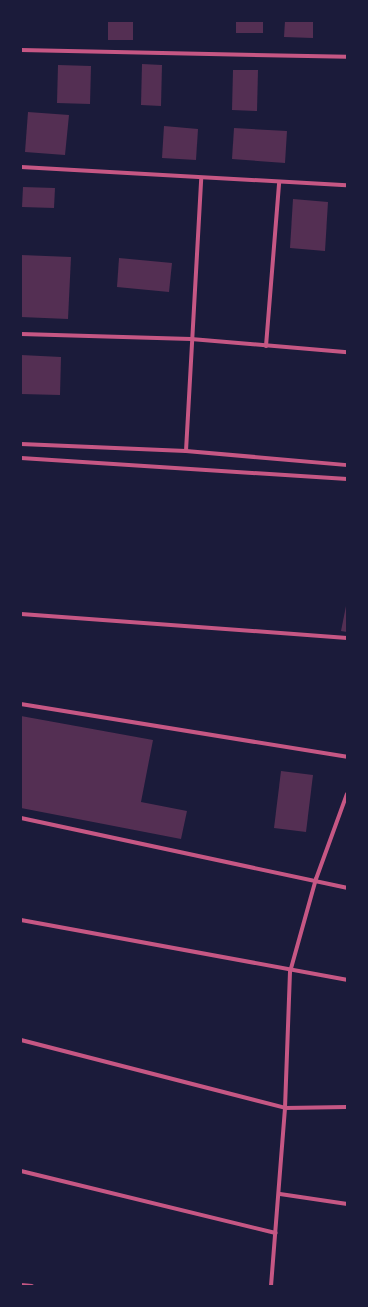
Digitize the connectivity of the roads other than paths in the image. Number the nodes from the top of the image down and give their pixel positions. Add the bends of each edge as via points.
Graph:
1 (21, 50) edge
2 (347, 57) edge
3 (21, 167) edge
4 (201, 179) junction
5 (279, 183) junction
6 (347, 185) edge
7 (21, 334) edge
8 (191, 339) junction
9 (266, 346) junction
10 (347, 352) edge
11 (21, 444) edge
12 (186, 451) junction
13 (21, 458) edge
14 (347, 465) edge
15 (347, 479) edge
16 (21, 614) edge
17 (347, 638) edge
18 (21, 704) edge
19 (347, 757) edge
20 (347, 794) edge
21 (21, 818) edge
22 (316, 879) junction
23 (347, 888) edge
24 (21, 920) edge
25 (290, 972) junction
26 (347, 980) edge
27 (21, 1040) edge
28 (347, 1107) edge
29 (286, 1108) junction
30 (21, 1171) edge
31 (280, 1194) junction
32 (347, 1204) edge
33 (276, 1233) junction
34 (21, 1284) edge
35 (32, 1286) edge
36 (271, 1286) edge

1 - 2 street
3 - 4 street
4 - 5 street
4 - 8 street
5 - 6 street
5 - 9 street
7 - 8 street
8 - 9 street
8 - 12 street
9 - 10 street
11 - 12 street
12 - 14 street
13 - 15 street
16 - 17 street
18 - 19 street
20 - 22 street
21 - 22 street
22 - 23 street
22 - 25 street
24 - 25 street
25 - 26 street
25 - 29 street
27 - 29 street
28 - 29 street
29 - 31 street
30 - 33 street
31 - 32 street
31 - 33 street
33 - 36 street
34 - 35 street

